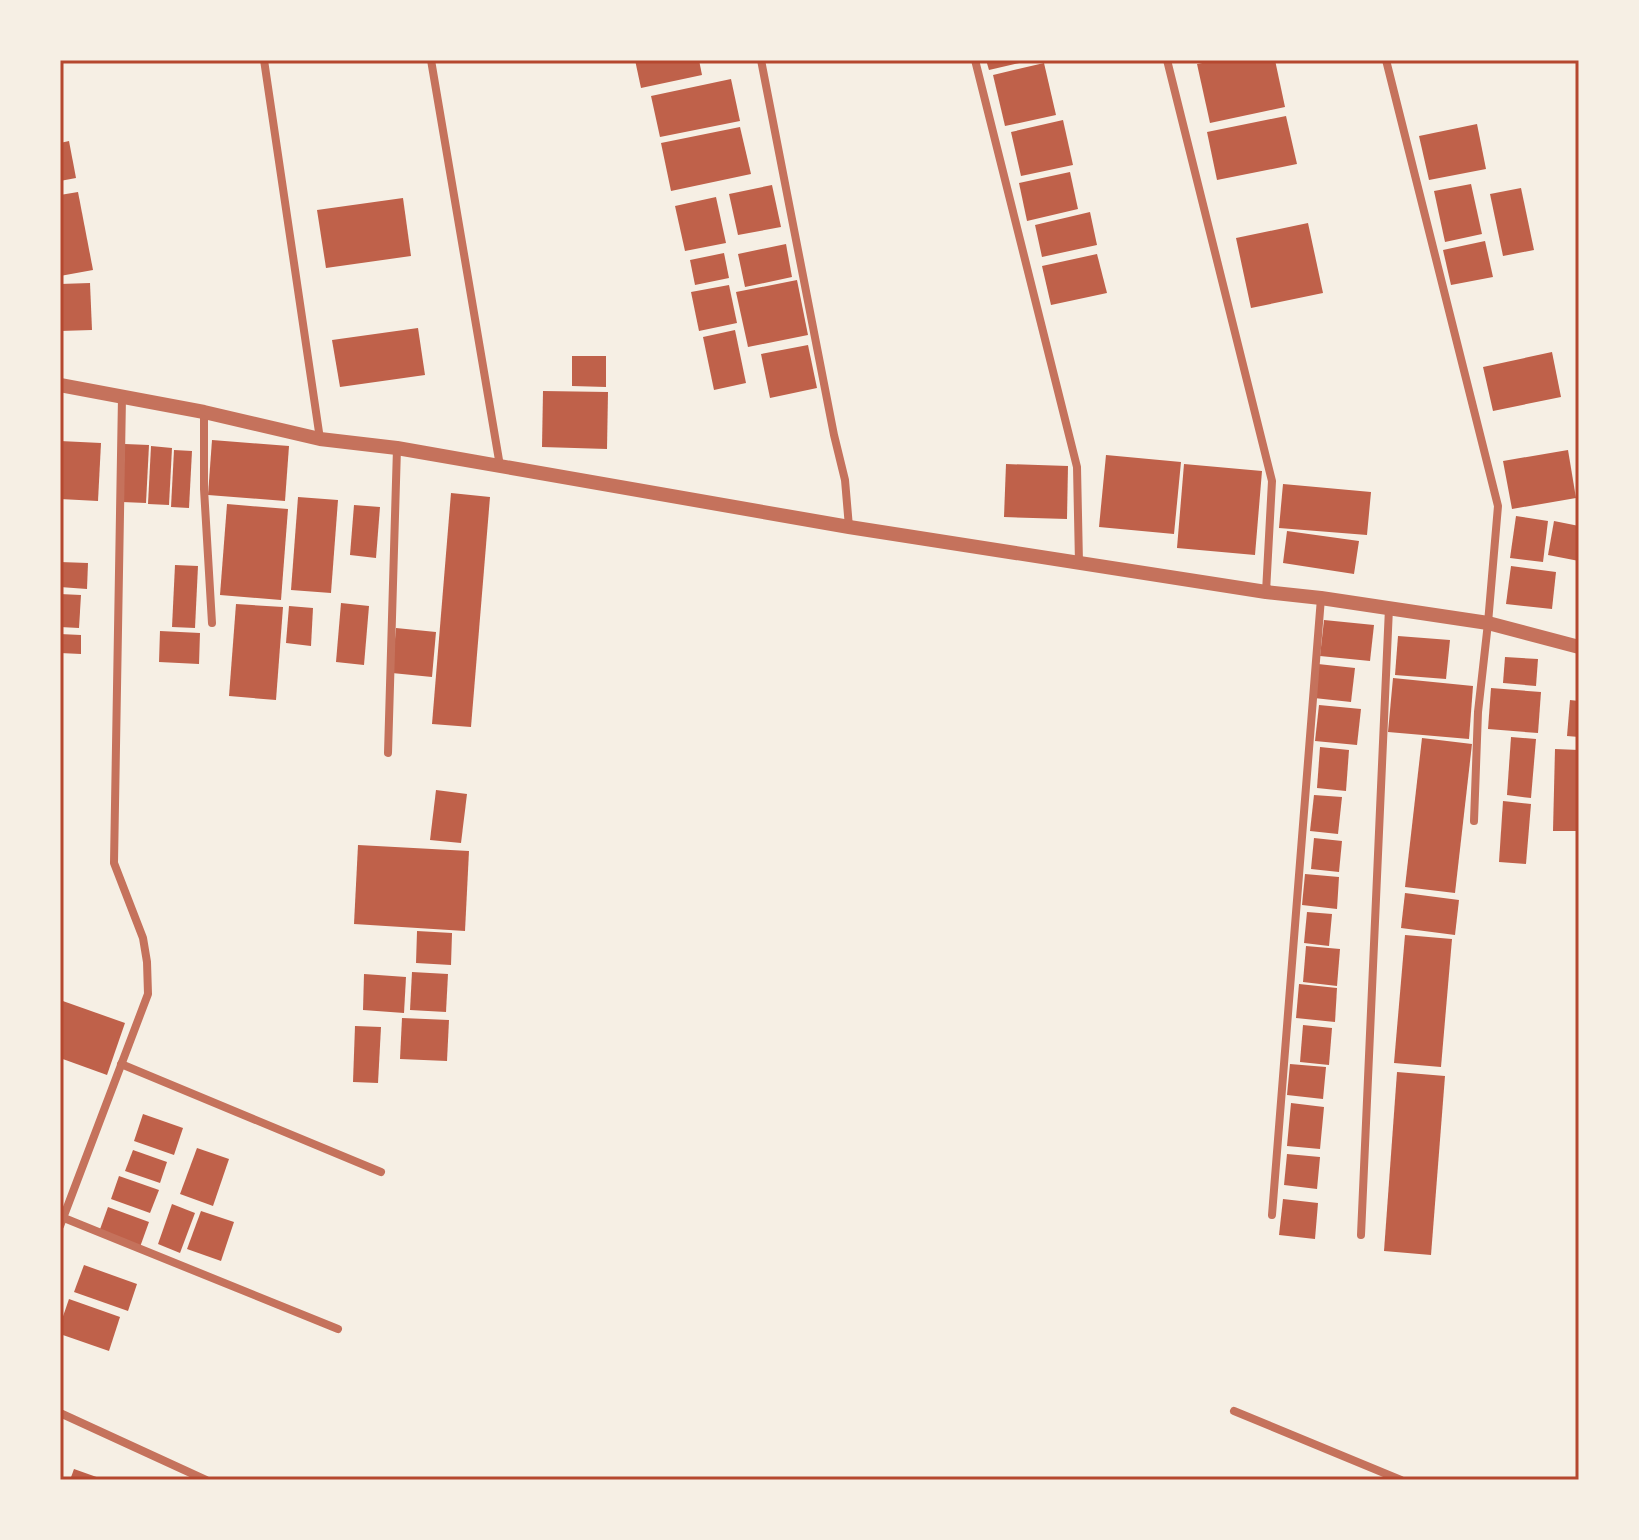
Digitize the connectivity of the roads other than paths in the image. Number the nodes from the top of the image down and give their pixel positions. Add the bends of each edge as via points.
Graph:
1 (264, 60) edge
2 (431, 60) edge
3 (761, 60) edge
4 (975, 60) edge
5 (1167, 60) edge
6 (1386, 60) edge
7 (60, 385) edge
8 (122, 397) junction
9 (204, 412) junction
10 (320, 439) junction
11 (397, 448) junction
12 (500, 466) junction
13 (849, 527) junction
14 (1079, 563) junction
15 (1266, 592) junction
16 (1321, 598) junction
17 (1389, 608) junction
18 (212, 623) dead end
19 (1488, 623) junction
20 (1579, 647) edge
21 (388, 753) dead end
22 (1474, 821) dead end
23 (121, 1064) junction
24 (381, 1172) dead end
25 (1272, 1215) dead end
26 (62, 1222) edge
27 (1361, 1235) dead end
28 (338, 1329) dead end
29 (1234, 1411) dead end
30 (60, 1413) edge
31 (206, 1480) edge
32 (1401, 1480) edge

1 - 10 street
2 - 12 street
3 - 13 street via 845,480
4 - 14 street via 1077,467
5 - 15 street via 1272,481
6 - 19 street via 1498,506
7 - 8 street
8 - 9 street
8 - 23 street via 114,863 143,938 148,994
9 - 10 street
9 - 18 street
10 - 11 street
11 - 12 street
11 - 21 street
12 - 13 street
13 - 14 street
14 - 15 street
15 - 16 street
16 - 17 street
16 - 25 street
17 - 19 street
17 - 27 street
19 - 20 street
19 - 22 street
23 - 24 street
23 - 26 street
26 - 28 street
29 - 32 street
30 - 31 street

